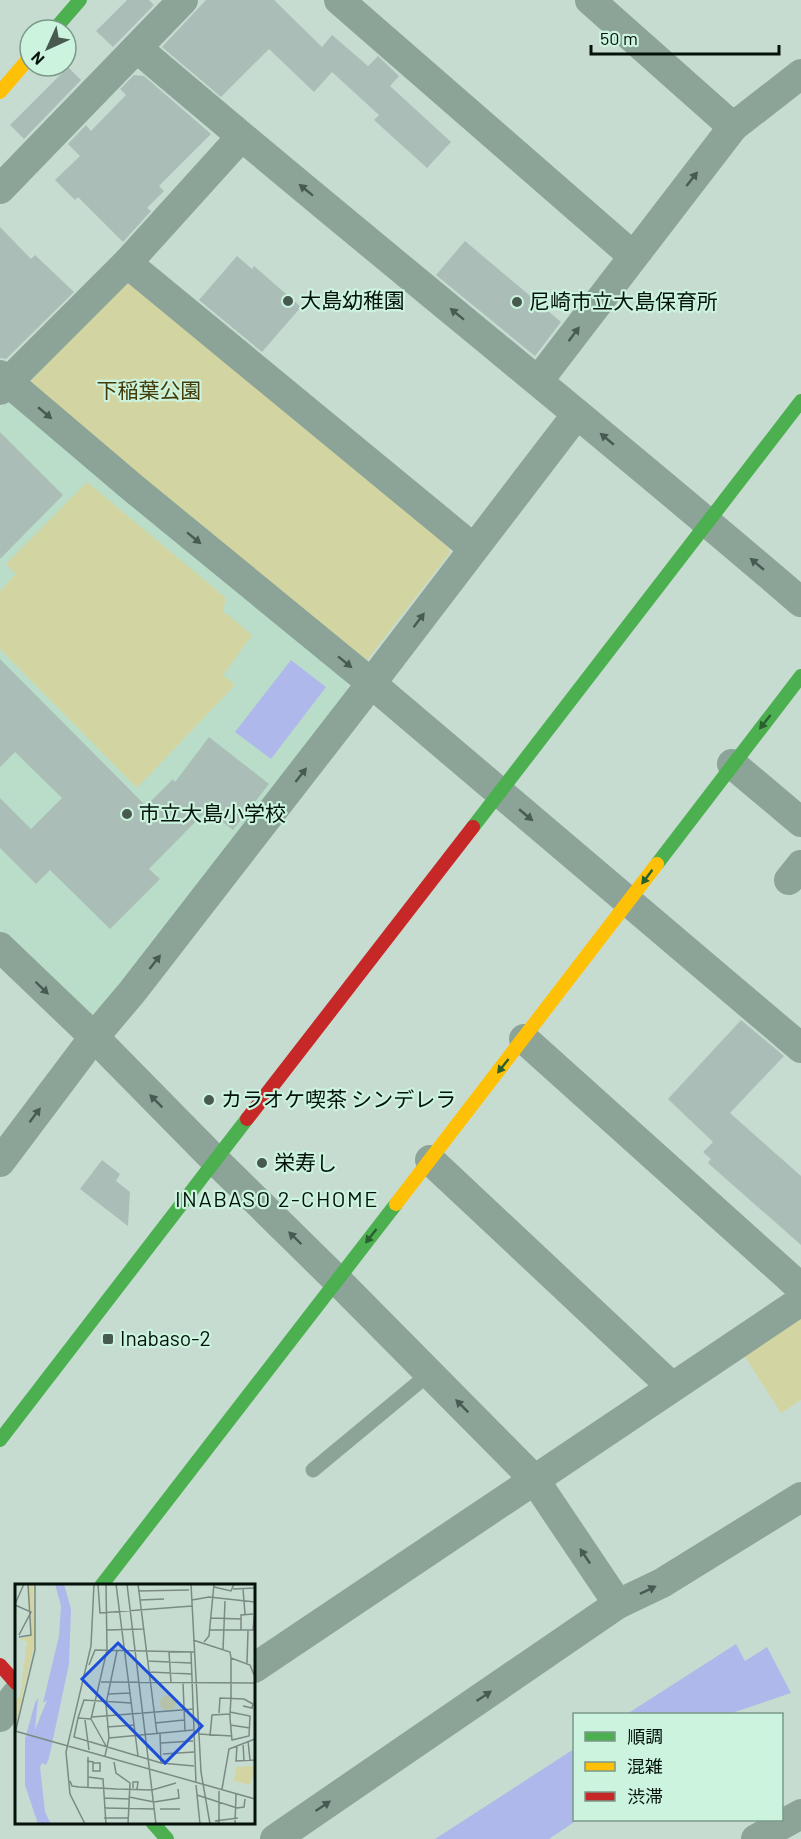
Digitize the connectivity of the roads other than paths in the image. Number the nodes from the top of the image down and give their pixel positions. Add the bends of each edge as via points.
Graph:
1 (80, 0) edge
2 (183, 0) edge
3 (339, 0) edge
4 (590, 0) edge
5 (64, 18) edge
6 (137, 48) junction
7 (18, 71) edge
8 (801, 74) edge
9 (0, 92) edge
10 (733, 127) junction
11 (241, 137) junction
12 (0, 189) edge
13 (633, 256) junction
14 (127, 263) junction
15 (538, 381) junction
16 (2, 382) edge
17 (801, 401) edge
18 (577, 414) junction
19 (708, 522) junction
20 (473, 549) junction
21 (801, 602) edge
22 (801, 676) edge
23 (371, 682) junction
24 (732, 764) junction
25 (499, 791) junction
26 (801, 822) edge
27 (629, 902) junction
28 (0, 947) edge
29 (94, 1037) junction
30 (524, 1039) junction
31 (801, 1048) edge
32 (215, 1160) junction
33 (430, 1160) junction
34 (0, 1162) edge
35 (337, 1280) junction
36 (801, 1288) edge
37 (801, 1301) edge
38 (430, 1373) junction
39 (672, 1387) junction
40 (0, 1440) edge
41 (312, 1470) dead end
42 (534, 1479) junction
43 (801, 1497) edge
44 (103, 1584) edge
45 (618, 1604) junction
46 (0, 1665) edge
47 (255, 1667) edge
48 (15, 1682) edge
49 (15, 1696) edge
50 (0, 1717) edge
51 (801, 1814) edge
52 (154, 1824) edge
53 (167, 1839) edge
54 (275, 1839) edge
55 (756, 1839) edge

1 - 5 street
2 - 6 street
3 - 13 street
4 - 10 street
6 - 11 street
6 - 12 street
7 - 9 street
8 - 10 street
13 -> 10 street
11 - 14 street
15 -> 11 street
15 -> 13 street
14 - 16 street
14 - 20 street
15 - 18 street
16 -> 23 street
17 - 19 street
19 -> 18 street
18 - 20 street
21 -> 19 street
19 - 25 street
23 -> 20 street
22 -> 24 street
23 - 25 street
29 -> 23 street
24 - 26 street
24 -> 27 street
25 -> 27 street
25 - 32 street
27 - 30 street
27 - 31 street
28 -> 29 street
32 -> 29 street
34 -> 29 street
30 -> 33 street
30 - 36 street
35 -> 32 street
32 - 40 street
33 -> 35 street
33 - 39 street
35 - 38 street
35 - 44 street
37 - 39 street
38 - 41 lane
42 -> 38 street
39 - 42 street
45 -> 42 street
42 - 47 street
45 -> 43 street via 662,1582
54 -> 45 street
46 - 48 street
49 - 50 street
51 - 55 street
52 - 53 street

